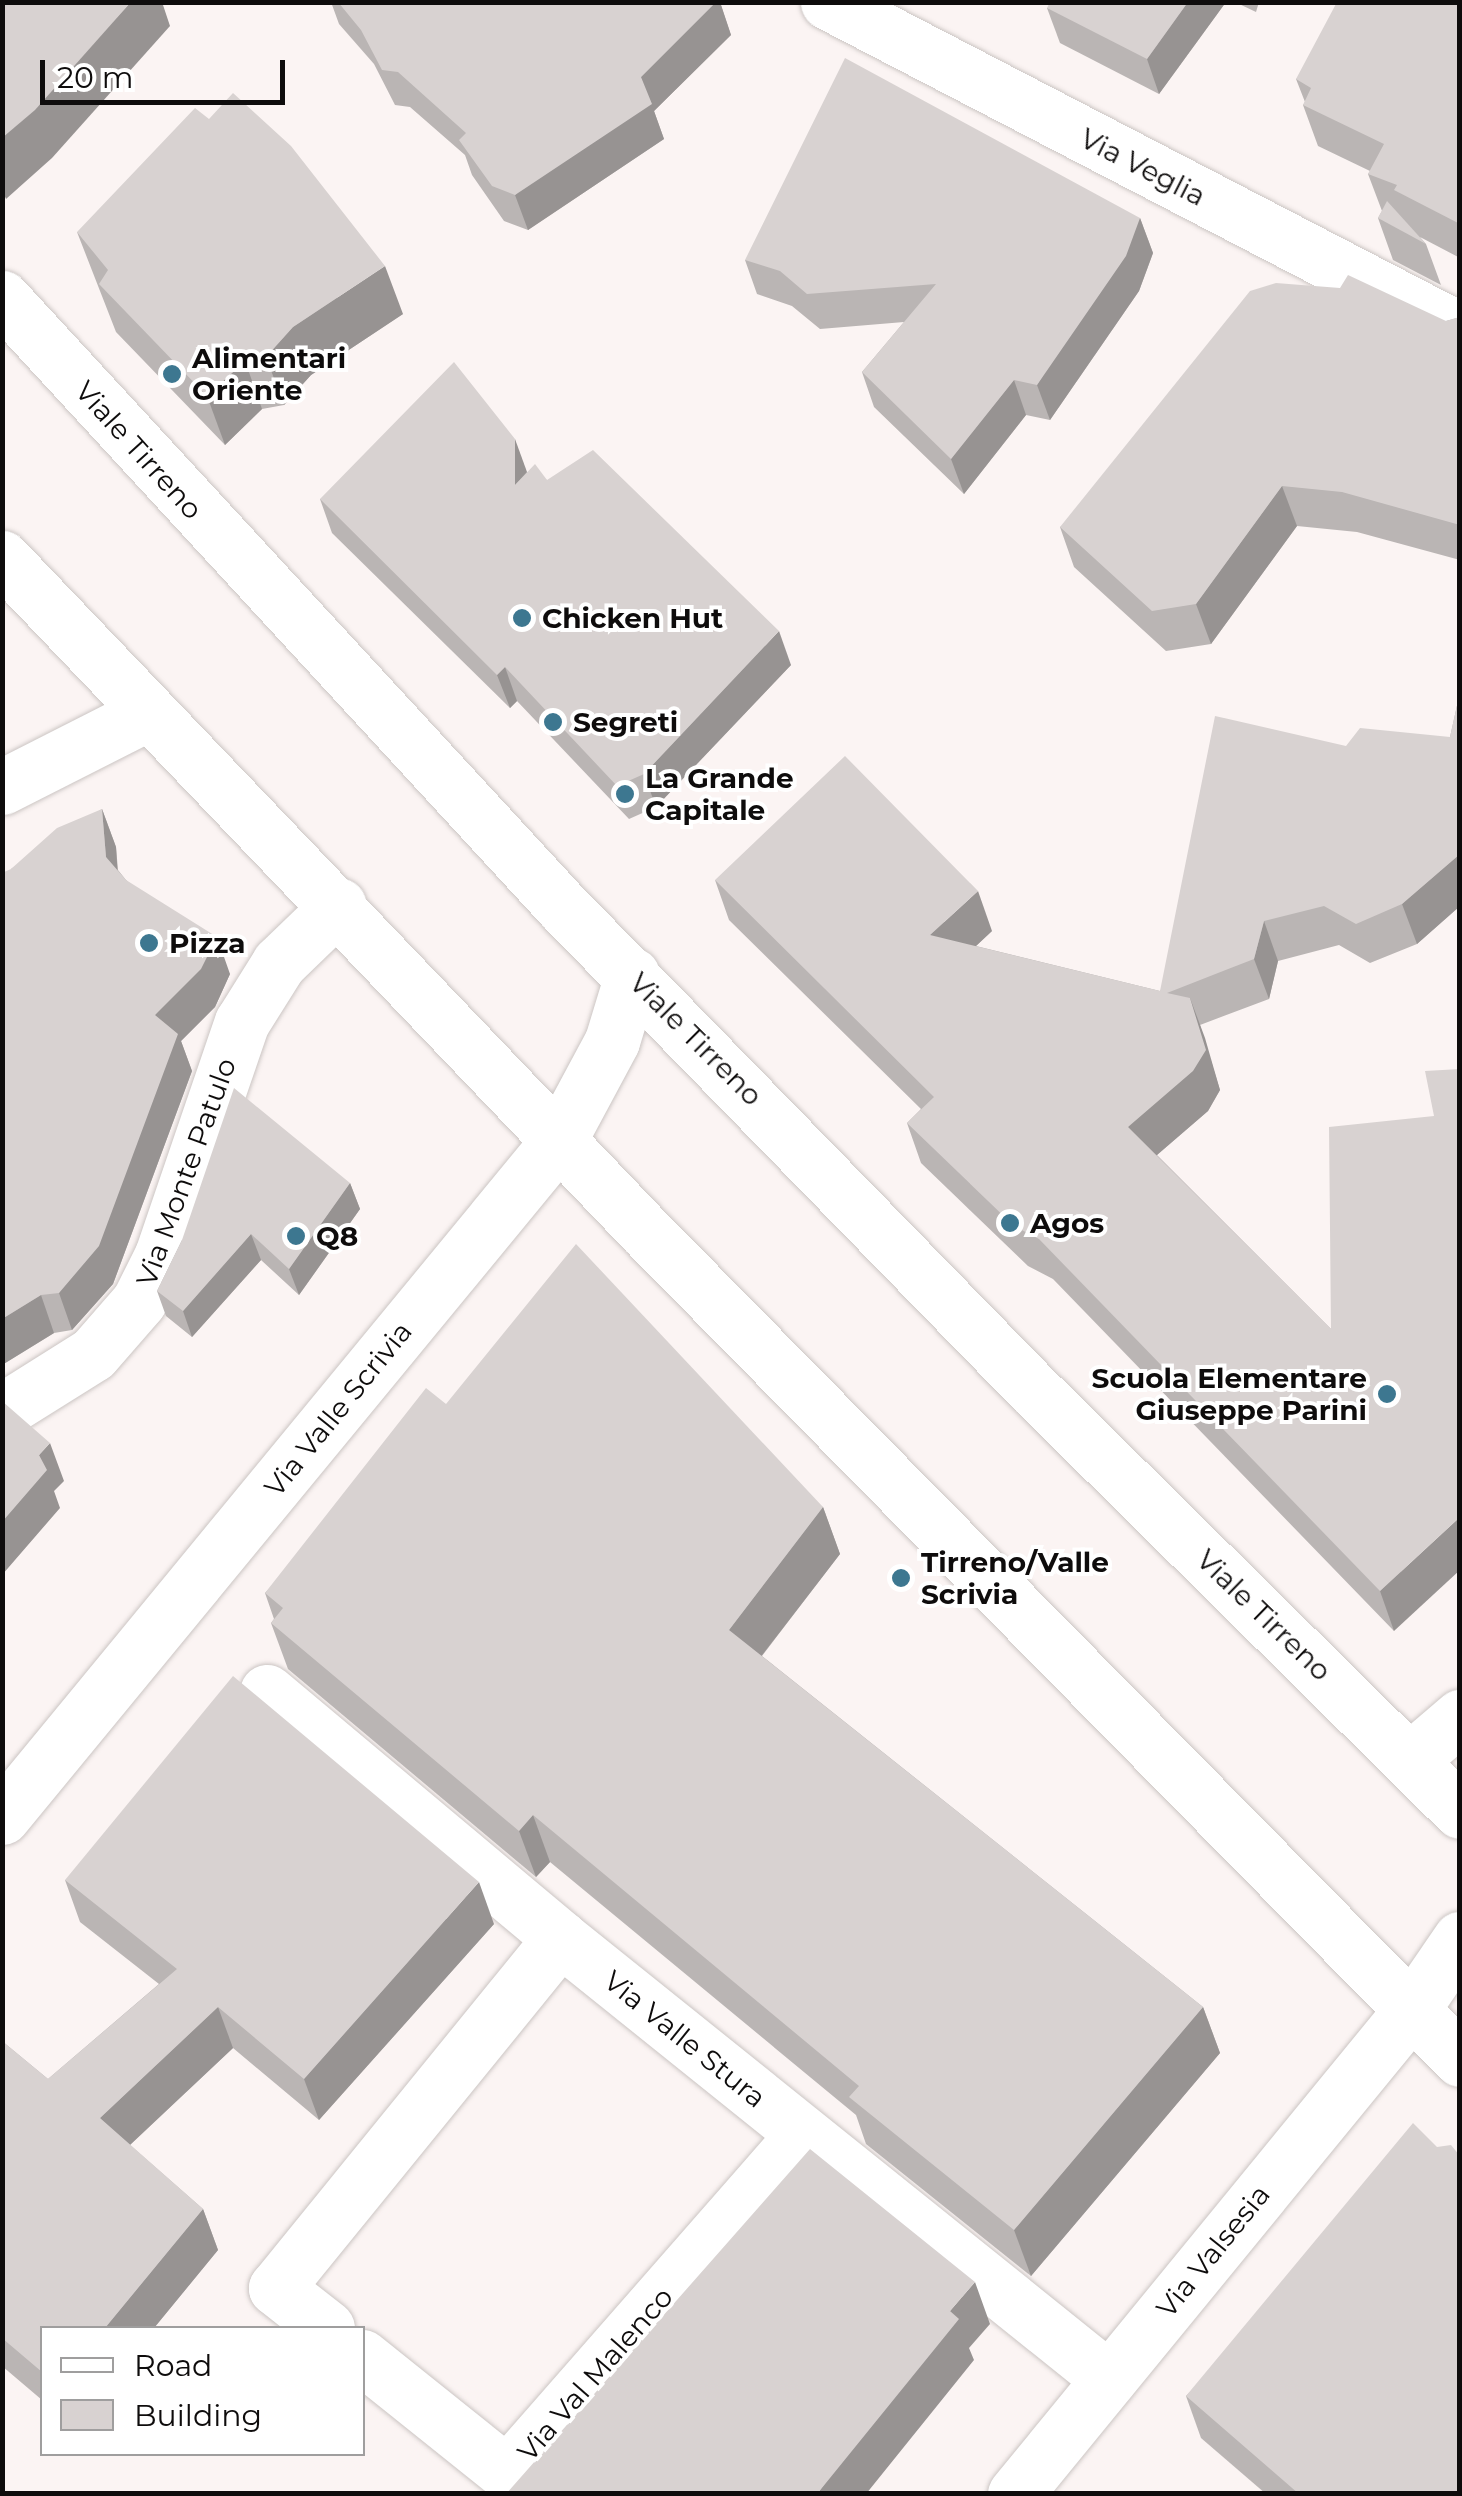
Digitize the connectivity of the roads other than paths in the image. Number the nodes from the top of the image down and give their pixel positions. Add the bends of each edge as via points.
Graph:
1 (828, 2) edge
2 (2, 298) edge
3 (1460, 330) edge
4 (2, 558) edge
5 (148, 714) junction
6 (2, 787) edge
7 (339, 905) junction
8 (632, 976) junction
9 (559, 1140) junction
10 (2, 1411) edge
11 (267, 1692) dead end
12 (1460, 1718) edge
13 (1410, 1759) junction
14 (1460, 1811) edge
15 (2, 1817) edge
16 (560, 1938) junction
17 (1460, 1940) edge
18 (1412, 2009) junction
19 (1460, 2059) edge
20 (804, 2135) junction
21 (324, 2326) edge
22 (365, 2359) edge
23 (1108, 2379) junction
24 (1015, 2494) edge

1 - 3 street, Via Veglia
2 - 8 street, Viale Tirreno via 294,620
4 - 5 street
5 - 6 street
5 - 7 street
7 - 9 street
7 - 10 street, Via Monte Patulo via 280,963 242,1022 162,1255 138,1301 93,1354
8 - 9 street, Via Valle Scrivia via 612,1041
8 - 13 street, Viale Tirreno via 1030,1387
9 - 15 street, Via Valle Scrivia
9 - 18 street
11 - 16 street, Via Valle Stura
12 - 13 street
13 - 14 street, Viale Tirreno
16 - 20 street, Via Valle Stura
16 - 21 street via 276,2288
17 - 18 street, Via Valsesia
18 - 19 street
18 - 23 street, Via Valsesia
20 - 22 street, Via Val Malenco via 508,2473
20 - 23 street, Via Valle Stura
23 - 24 street, Via Valsesia

